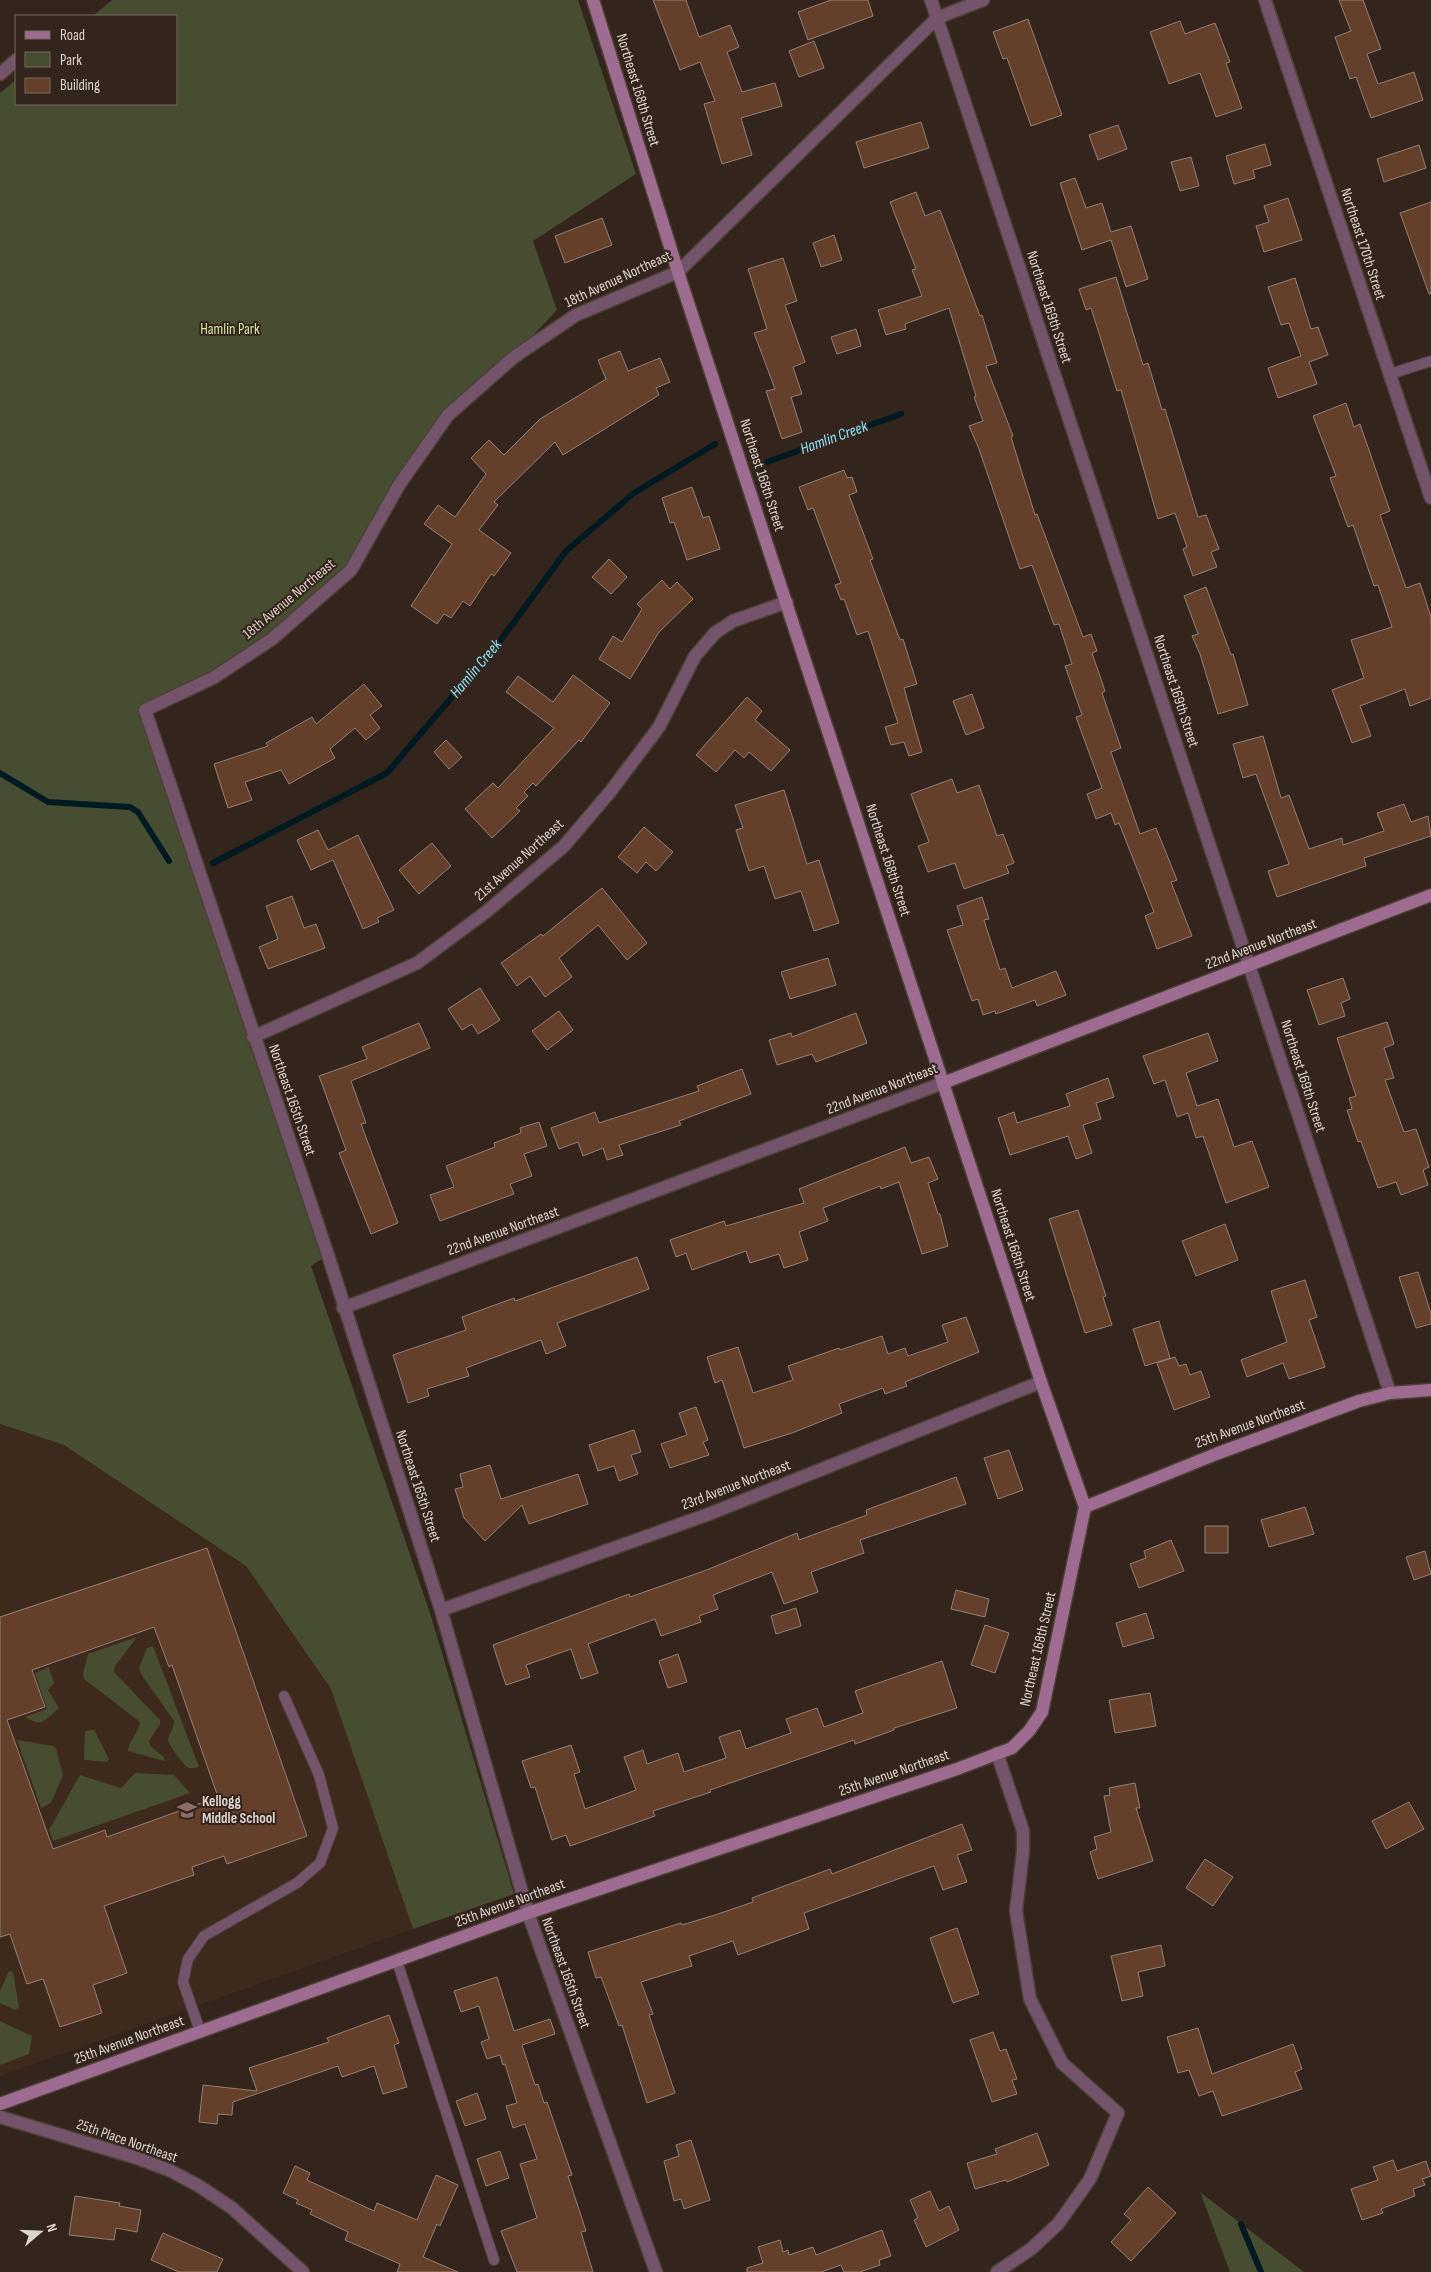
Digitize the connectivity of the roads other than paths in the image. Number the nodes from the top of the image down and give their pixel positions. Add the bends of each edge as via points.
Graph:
1 (593, 0) edge
2 (931, 0) edge
3 (983, 0) edge
4 (1265, 0) edge
5 (937, 18) junction
6 (15, 61) edge
7 (0, 74) edge
8 (678, 272) junction
9 (1431, 361) edge
10 (1390, 374) junction
11 (1431, 498) edge
12 (787, 602) junction
13 (145, 710) joint
14 (1431, 895) edge
15 (1250, 966) junction
16 (253, 1037) junction
17 (943, 1084) junction
18 (343, 1308) junction
19 (1041, 1382) junction
20 (1431, 1390) edge
21 (1390, 1393) junction
22 (1085, 1507) junction
23 (441, 1610) junction
24 (284, 1696) dead end
25 (1028, 1731) joint
26 (997, 1753) junction
27 (528, 1913) junction
28 (397, 1961) junction
29 (200, 2032) junction
30 (0, 2104) edge
31 (0, 2116) edge
32 (494, 2260) dead end
33 (303, 2272) edge
34 (656, 2272) edge
35 (997, 2272) edge

1 - 8 street, Northeast 168th Street
2 - 5 street, Northeast 169th Street
3 - 5 street, 18th Avenue Northeast
4 - 10 street, Northeast 170th Street
5 - 8 street, 18th Avenue Northeast
5 - 15 street, Northeast 169th Street
6 - 7 street
8 - 12 street, Northeast 168th Street
8 - 13 street, 18th Avenue Northeast via 576,315 514,357 448,415 399,485 350,570 272,639 213,678
9 - 10 lane
10 - 11 street, Northeast 170th Street
12 - 16 street, 21st Avenue Northeast via 733,621 715,633 695,656 659,728 610,792 564,846 486,912 417,963
12 - 17 street, Northeast 168th Street
13 - 16 street, Northeast 165th Street
14 - 15 street, 22nd Avenue Northeast
15 - 17 street, 22nd Avenue Northeast
15 - 21 street, Northeast 169th Street
16 - 18 street, Northeast 165th Street
17 - 18 street, 22nd Avenue Northeast
17 - 19 street, Northeast 168th Street
18 - 23 street, Northeast 165th Street
19 - 22 street, Northeast 168th Street
19 - 23 street, 23rd Avenue Northeast via 709,1514
20 - 21 street, 25th Avenue Northeast
21 - 22 street, 25th Avenue Northeast via 1359,1401 1216,1454
22 - 25 street, Northeast 168th Street via 1042,1712
23 - 27 street, Northeast 165th Street
24 - 29 lane via 319,1775 334,1828 320,1863 297,1883 204,1936 188,1959 183,1982
25 - 26 street, 25th Avenue Northeast via 1012,1748
26 - 27 street, 25th Avenue Northeast
26 - 35 street via 1023,1830 1016,1911 1030,1999 1062,2063 1118,2113 1090,2179 1058,2224 1031,2249
27 - 28 street, 25th Avenue Northeast
27 - 34 street, Northeast 165th Street
28 - 29 street, 25th Avenue Northeast
28 - 32 lane
29 - 30 street, 25th Avenue Northeast
31 - 33 street, 25th Place Northeast via 171,2171 232,2208

